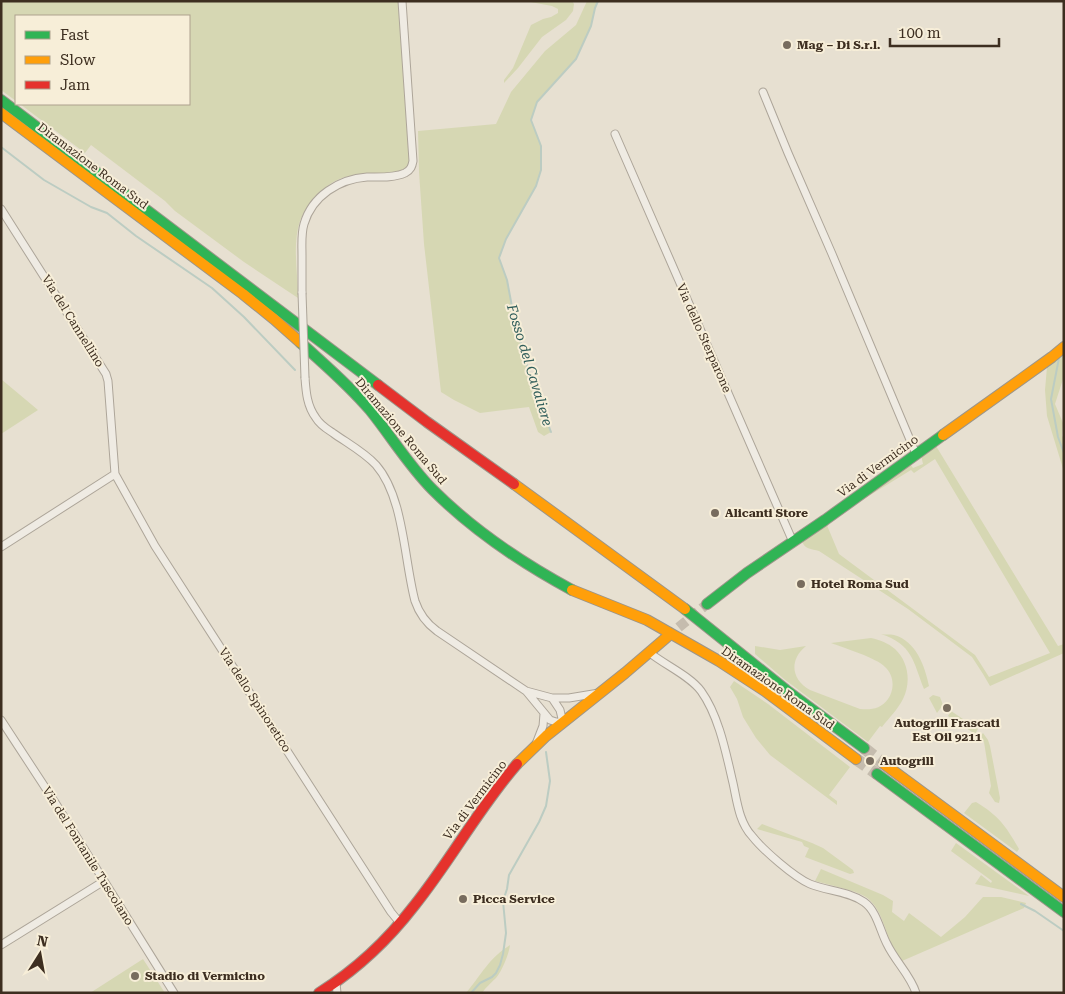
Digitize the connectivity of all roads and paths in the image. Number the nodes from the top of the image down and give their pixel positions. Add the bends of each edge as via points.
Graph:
1 (402, 1) edge
2 (763, 92) dead end
3 (1, 100) edge
4 (1, 113) edge
5 (615, 134) dead end
6 (1, 208) edge
7 (1064, 347) edge
8 (916, 454) junction
9 (115, 474) junction
10 (793, 542) junction
11 (1, 547) edge
12 (707, 604) tunnel mouth
13 (667, 637) tunnel mouth
14 (650, 653) junction
15 (526, 691) junction
16 (602, 693) junction
17 (552, 698) junction
18 (544, 714) junction
19 (1, 720) edge
20 (563, 724) junction
21 (536, 745) junction
22 (864, 748) tunnel mouth
23 (856, 758) tunnel mouth
24 (884, 764) tunnel mouth
25 (877, 774) tunnel mouth
26 (104, 881) junction
27 (1064, 896) edge
28 (1064, 912) edge
29 (400, 923) junction
30 (1, 945) edge
31 (336, 988) edge
32 (174, 993) edge
33 (319, 993) edge
34 (916, 993) edge

1 - 15 street, bridge via 412,166 403,174 345,182 317,200 307,215 302,230 307,395 317,420 362,453 386,480 397,512 415,600 424,619
2 - 8 street
3 - 22 main road, Diramazione Roma Sud via 427,422 701,621
4 - 23 main road, Diramazione Roma Sud via 266,312 350,388 433,490 492,540 558,584 647,620 719,661
5 - 10 street, Via dello Sterparone
6 - 9 street, Via del Cannellino via 107,376
7 - 8 main road, Via di Vermicino
8 - 10 main road, Via di Vermicino
9 - 11 street
9 - 29 street, Via dello Spinoretico via 155,546
10 - 12 main road, Via di Vermicino
13 - 14 main road, Via di Vermicino
14 - 16 main road, Via di Vermicino
14 - 34 street via 696,685 707,701 724,744 741,817 750,835 800,878 866,904
15 - 17 street
15 - 18 street
16 - 17 street
16 - 20 main road, Via di Vermicino
17 - 20 street via 561,712
18 - 20 street via 553,722
18 - 21 street
19 - 26 street, Via del Fontanile Tuscolano
20 - 21 main road, Via di Vermicino
21 - 29 main road, Via di Vermicino via 499,786 426,892
24 - 27 main road
25 - 28 main road
26 - 30 street
26 - 32 street, Via del Fontanile Tuscolano
29 - 31 main road, Via di Vermicino
31 - 33 main road, Via di Vermicino

